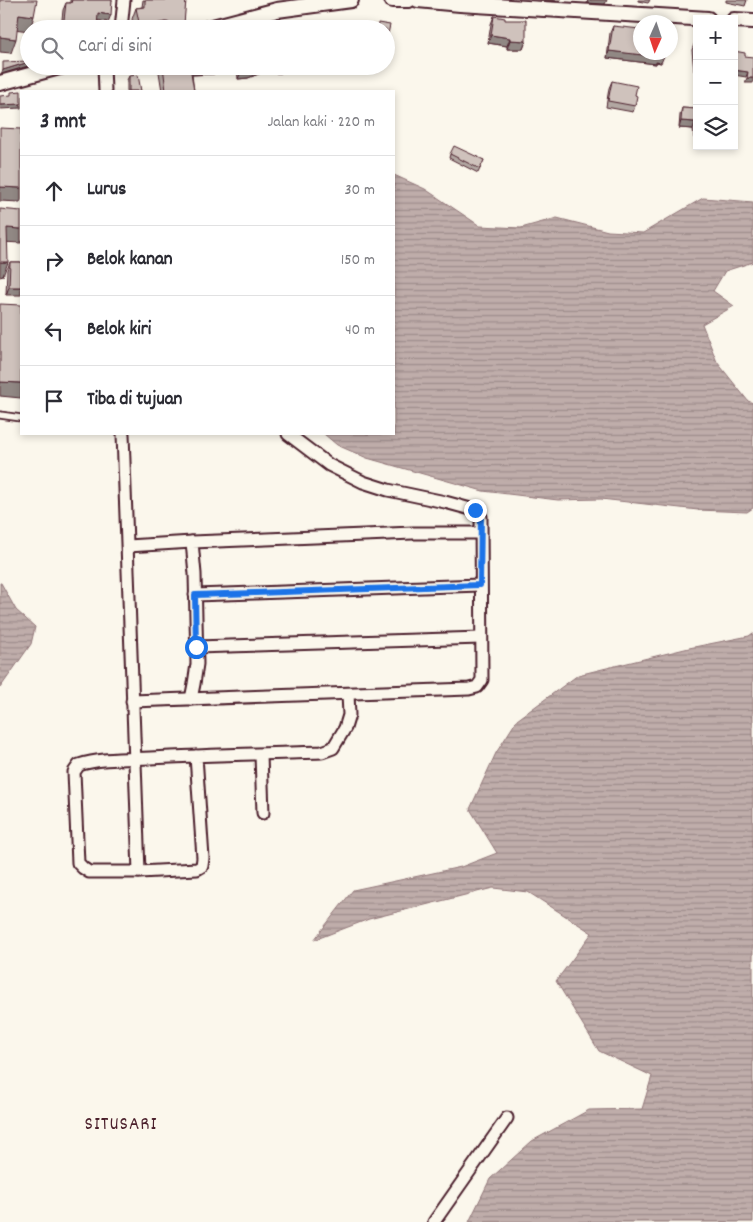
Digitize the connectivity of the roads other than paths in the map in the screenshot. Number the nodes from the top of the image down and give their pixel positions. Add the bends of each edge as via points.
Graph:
1 (124, 0) edge
2 (351, 0) edge
3 (392, 0) edge
4 (408, 0) edge
5 (418, 0) edge
6 (693, 18) edge
7 (122, 20) edge
8 (239, 20) edge
9 (738, 20) edge
10 (753, 21) edge
11 (30, 75) edge
12 (104, 75) edge
13 (0, 83) edge
14 (105, 90) edge
15 (0, 415) edge
16 (20, 418) edge
17 (123, 435) edge
18 (289, 435) edge
19 (480, 533) junction
20 (192, 542) junction
21 (128, 546) junction
22 (480, 585) junction
23 (195, 595) junction
24 (481, 638) junction
25 (196, 647) junction
26 (348, 694) junction
27 (191, 700) junction
28 (132, 701) junction
29 (260, 754) junction
30 (196, 756) junction
31 (135, 759) junction
32 (263, 813) dead end
33 (139, 872) junction
34 (507, 1118) dead end
35 (434, 1222) edge

1 - 7 street
2 - 8 street via 277,10
3 - 4 street
5 - 6 street
9 - 10 street
11 - 13 street
12 - 14 street
15 - 16 lane
17 - 21 street
18 - 19 street via 330,464 363,482 478,511 481,516
19 - 20 street
19 - 22 street
20 - 21 street
20 - 23 street
21 - 28 street
22 - 23 street
22 - 24 street
23 - 25 street
24 - 25 street
24 - 26 street via 482,680 477,687
25 - 27 street via 197,664
26 - 27 street
26 - 29 street via 345,728 333,748 322,752
27 - 28 street
28 - 31 street
29 - 30 street
29 - 32 street
30 - 31 street
30 - 33 street via 202,866 197,869
31 - 33 street
31 - 33 street via 93,761 78,765 74,772 78,863 89,872
34 - 35 street

